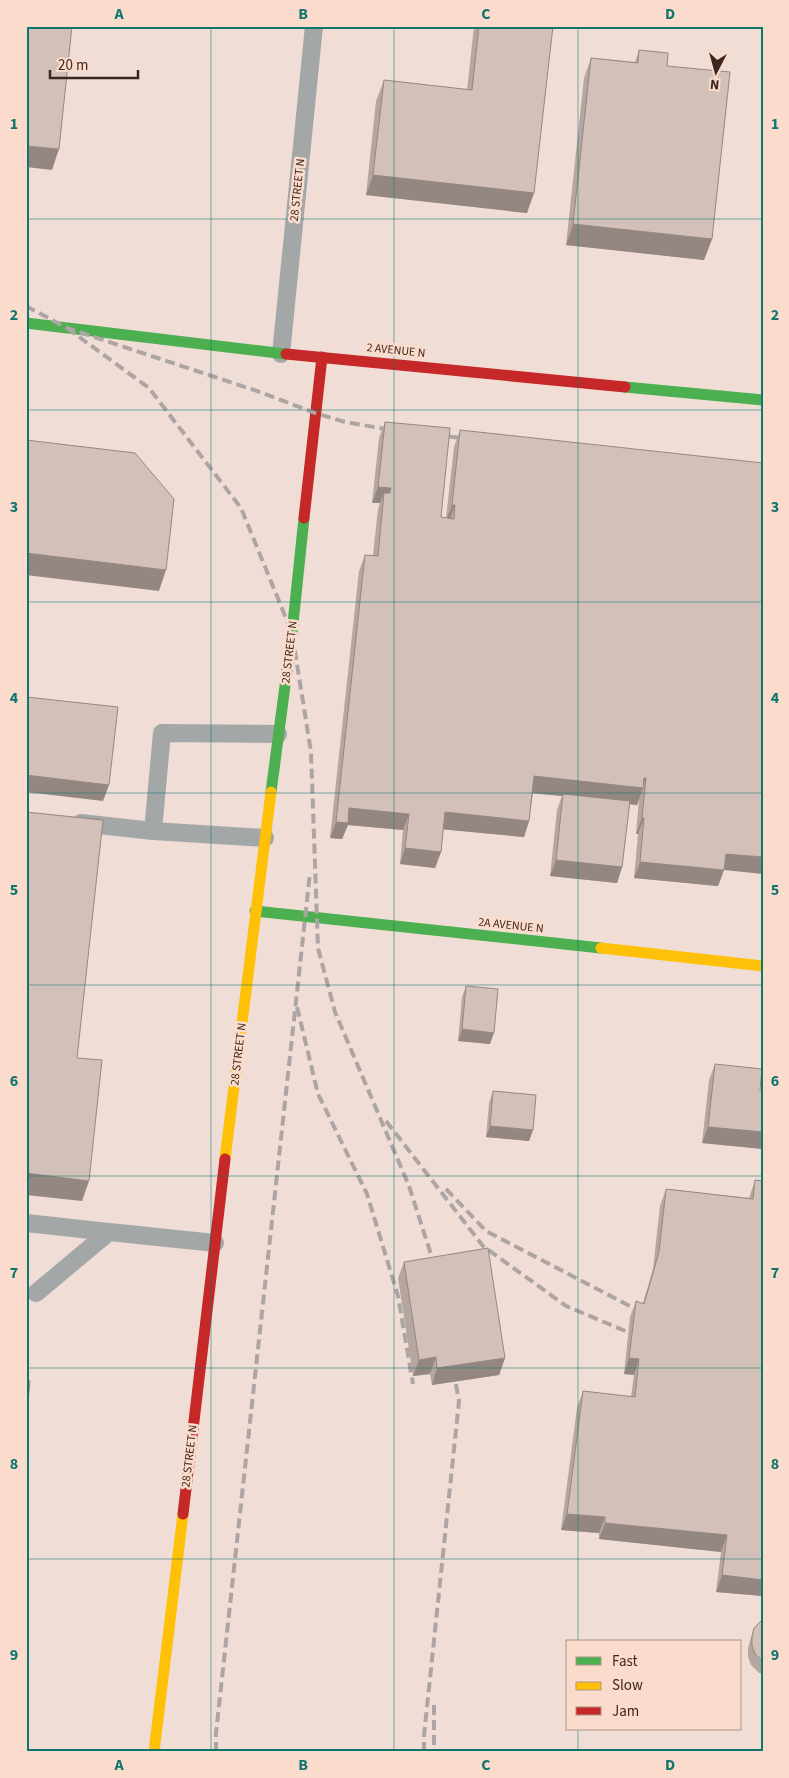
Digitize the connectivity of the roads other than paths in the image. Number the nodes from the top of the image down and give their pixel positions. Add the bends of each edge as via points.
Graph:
1 (314, 26) edge
2 (26, 323) edge
3 (281, 354) junction
4 (322, 357) junction
5 (763, 400) edge
6 (278, 734) junction
7 (65, 822) edge
8 (153, 831) junction
9 (265, 838) junction
10 (255, 911) junction
11 (763, 966) edge
12 (26, 1223) edge
13 (109, 1232) junction
14 (215, 1243) junction
15 (36, 1293) dead end
16 (154, 1752) edge

1 - 3 lane, 28 STREET N
2 - 3 street, 2 AVENUE N
3 - 4 street, 2 AVENUE N
4 - 5 street, 2 AVENUE N
4 - 6 street, 28 STREET N
6 - 8 lane via 162,733
6 - 9 street, 28 STREET N
7 - 8 lane
8 - 9 lane
9 - 10 street, 28 STREET N
10 - 11 street, 2A AVENUE N
10 - 14 street, 28 STREET N
12 - 13 lane
13 - 14 lane
13 - 15 lane
14 - 16 street, 28 STREET N

